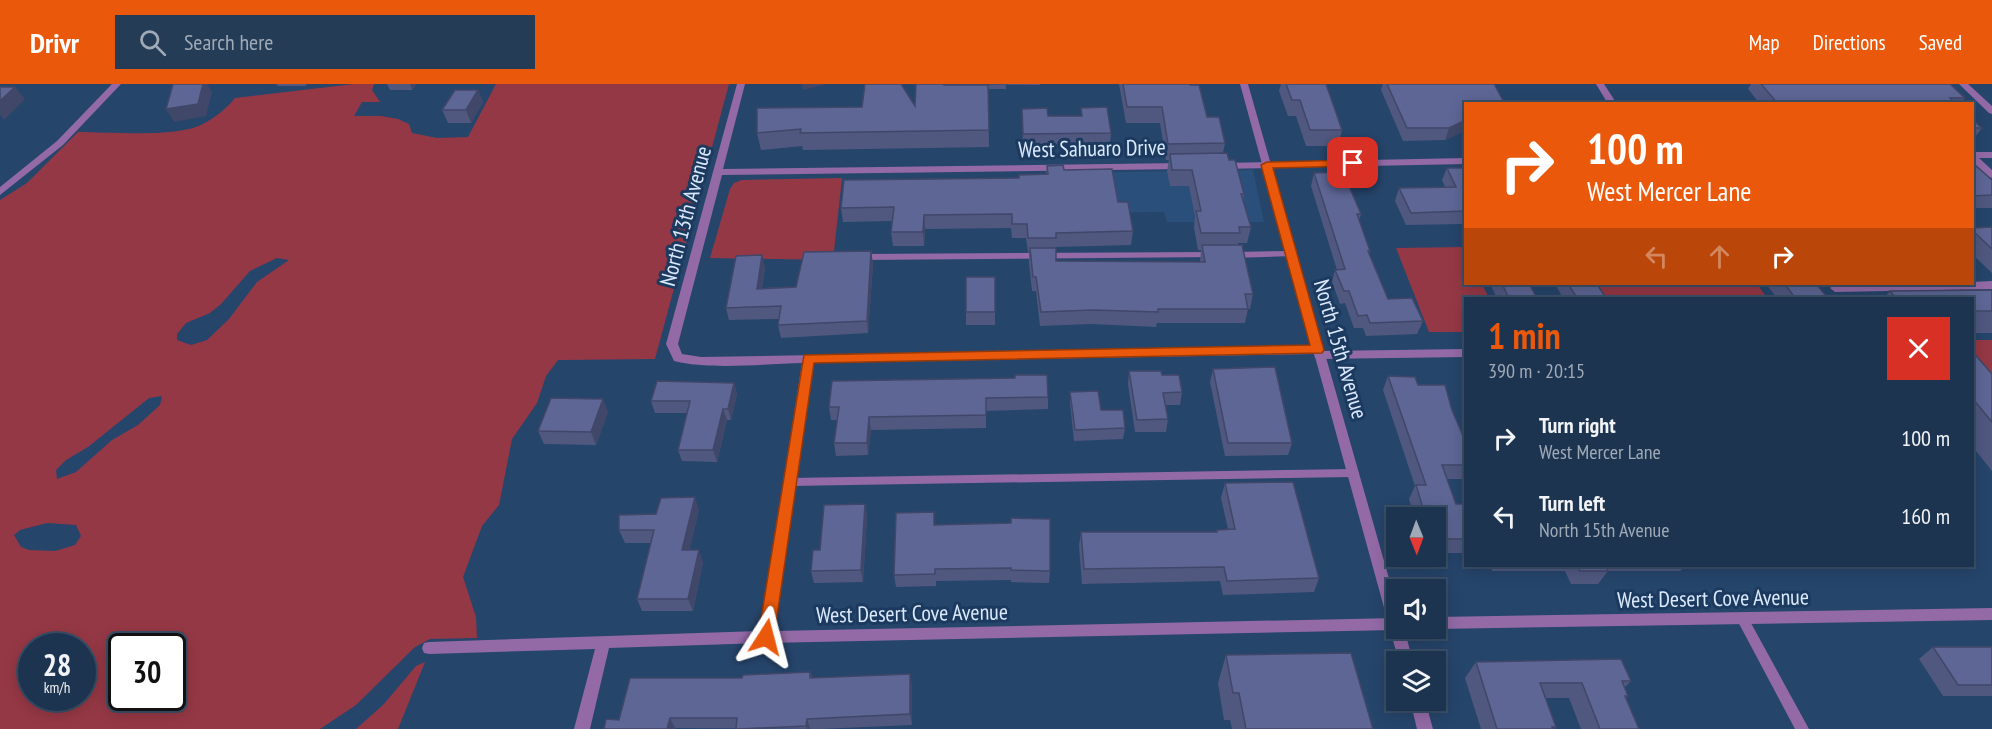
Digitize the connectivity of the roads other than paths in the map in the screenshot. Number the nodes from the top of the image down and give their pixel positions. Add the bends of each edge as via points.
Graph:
1 (117, 84) edge
2 (741, 84) edge
3 (1244, 84) edge
4 (1599, 84) edge
5 (1963, 84) edge
6 (1611, 102) edge
7 (1992, 111) edge
8 (1992, 155) edge
9 (1974, 156) edge
10 (1974, 158) edge
11 (1464, 161) edge
12 (1267, 165) junction
13 (1196, 166) edge
14 (1208, 166) edge
15 (719, 172) junction
16 (1992, 175) edge
17 (0, 192) edge
18 (1291, 254) junction
19 (846, 257) edge
20 (1968, 285) edge
21 (1992, 285) edge
22 (1833, 286) edge
23 (1318, 352) junction
24 (1464, 353) edge
25 (808, 359) junction
26 (1353, 473) junction
27 (790, 482) junction
28 (1386, 588) edge
29 (1992, 614) edge
30 (1742, 618) junction
31 (1446, 623) edge
32 (1386, 626) edge
33 (766, 637) junction
34 (604, 641) junction
35 (429, 648) dead end
36 (1420, 711) edge
37 (582, 729) edge
38 (1425, 729) edge
39 (1802, 729) edge

1 - 17 street via 60,143
2 - 15 street, North 13th Avenue
3 - 12 street, North 15th Avenue
4 - 6 street
5 - 7 street
8 - 9 street
10 - 16 street
11 - 12 street
12 - 14 street
12 - 18 street, North 15th Avenue
13 - 15 street, West Sahuaro Drive
15 - 25 street, North 13th Avenue via 672,344 678,358
18 - 19 lane
18 - 23 street, North 15th Avenue
20 - 21 street
20 - 22 street
23 - 24 street
23 - 25 street
23 - 26 street, North 15th Avenue
25 - 27 street
26 - 27 lane
26 - 28 street, North 15th Avenue
27 - 33 street
29 - 30 street, West Desert Cove Avenue
30 - 31 street, West Desert Cove Avenue
30 - 39 lane
32 - 33 street, West Desert Cove Avenue
33 - 34 street, West Desert Cove Avenue
34 - 35 street, West Desert Cove Avenue
34 - 37 street
36 - 38 street

